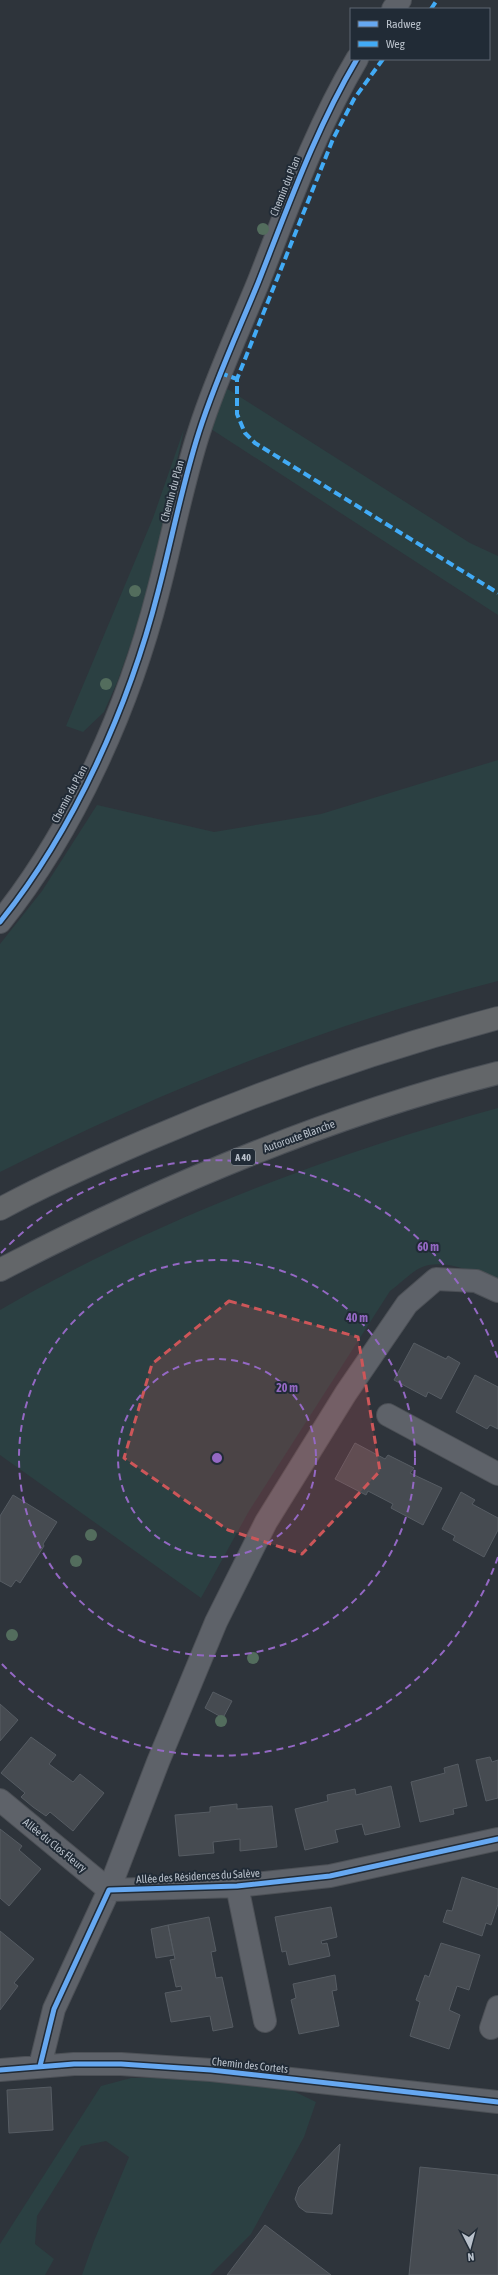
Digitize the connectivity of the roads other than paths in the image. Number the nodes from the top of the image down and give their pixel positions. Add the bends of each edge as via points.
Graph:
1 (400, 0) edge
2 (394, 8) edge
3 (356, 60) edge
4 (0, 922) edge
5 (498, 1018) edge
6 (498, 1073) edge
7 (0, 1209) edge
8 (0, 1270) edge
9 (498, 1291) edge
10 (388, 1415) dead end
11 (498, 1474) edge
12 (0, 1800) edge
13 (498, 1839) edge
14 (237, 1886) junction
15 (109, 1890) junction
16 (498, 2007) edge
17 (265, 2021) dead end
18 (491, 2028) dead end
19 (40, 2066) junction
20 (0, 2070) edge
21 (498, 2102) edge

1 - 2 street
3 - 4 street, Chemin du Plan via 330,107 311,149 199,430 151,618 99,759 73,810 34,875
5 - 7 highway via 361,1058 226,1106 107,1157
6 - 8 highway, Autoroute Blanche / A 40 via 363,1113 244,1156 80,1229
9 - 15 street via 476,1281 436,1280 407,1304 346,1393 266,1522 216,1622
10 - 11 street
12 - 15 street, Allée du Clos Fleury
13 - 14 street, Allée des Résidences du Salève via 330,1876
14 - 15 street, Allée des Résidences du Salève
14 - 17 street, Allée des Résidences du Salève
15 - 19 street via 54,2009
16 - 18 street
19 - 20 street, Chemin des Cortets
19 - 21 street, Chemin des Cortets via 121,2064 211,2070

